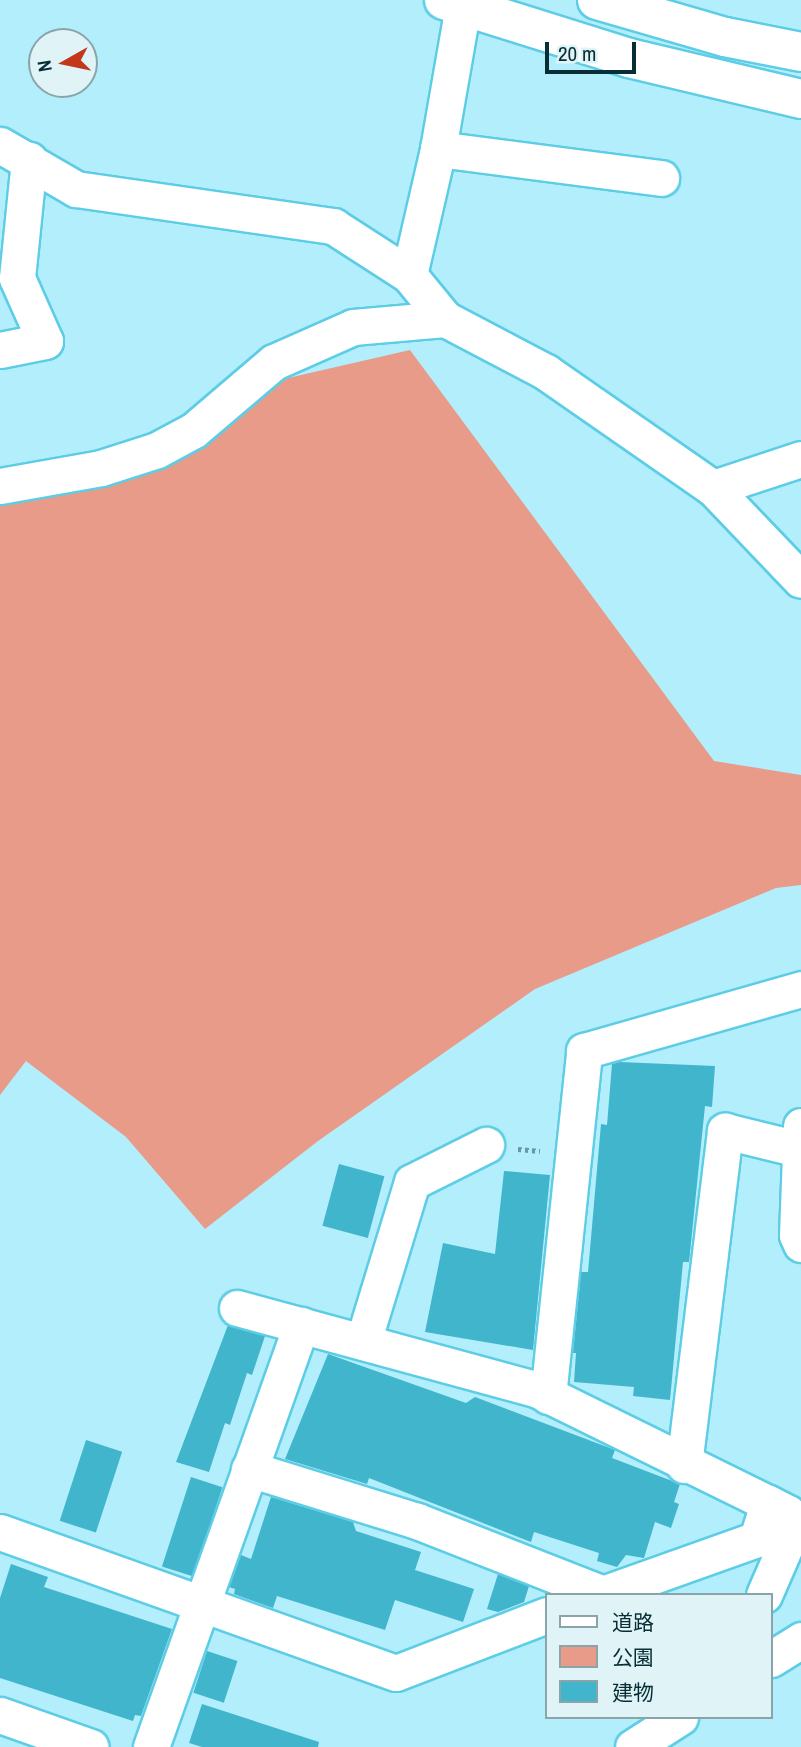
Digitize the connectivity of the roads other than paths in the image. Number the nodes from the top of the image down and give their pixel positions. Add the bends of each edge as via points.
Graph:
1 (597, 0) edge
2 (456, 2) edge
3 (801, 52) edge
4 (801, 99) edge
5 (438, 149) junction
6 (14, 153) edge
7 (661, 178) dead end
8 (409, 275) junction
9 (445, 319) junction
10 (0, 350) edge
11 (801, 459) edge
12 (0, 486) edge
13 (713, 488) junction
14 (801, 580) edge
15 (801, 989) edge
16 (800, 1137) edge
17 (486, 1145) road end
18 (801, 1244) edge
19 (237, 1308) dead end
20 (301, 1325) junction
21 (363, 1342) junction
22 (548, 1395) junction
23 (684, 1465) junction
24 (249, 1469) junction
25 (768, 1503) junction
26 (0, 1532) edge
27 (598, 1593) edge
28 (604, 1593) edge
29 (765, 1593) edge
30 (201, 1604) junction
31 (546, 1615) edge
32 (801, 1640) edge
33 (773, 1658) edge
34 (0, 1715) edge
35 (677, 1719) edge
36 (91, 1747) edge
37 (150, 1747) edge
38 (633, 1747) edge

1 - 3 highway via 725,37
2 - 4 highway via 629,58
2 - 5 street
5 - 7 street
5 - 8 street
6 - 8 street via 76,189 333,226
6 - 10 street via 17,278 45,341
8 - 9 street
9 - 12 street via 353,327 274,362 194,430 157,450 101,468
9 - 13 street via 546,372
11 - 13 street
13 - 14 street
15 - 22 street via 584,1051
16 - 18 street
16 - 23 street via 725,1131
17 - 21 street via 412,1182
19 - 20 street
20 - 21 street
20 - 24 street
21 - 22 street
22 - 23 street
23 - 25 street
24 - 27 street via 417,1521
24 - 30 street
25 - 28 street via 757,1539
25 - 29 street via 788,1513 791,1533
26 - 30 street
30 - 31 street via 396,1673
30 - 37 street
32 - 33 street
34 - 36 street
35 - 38 street

